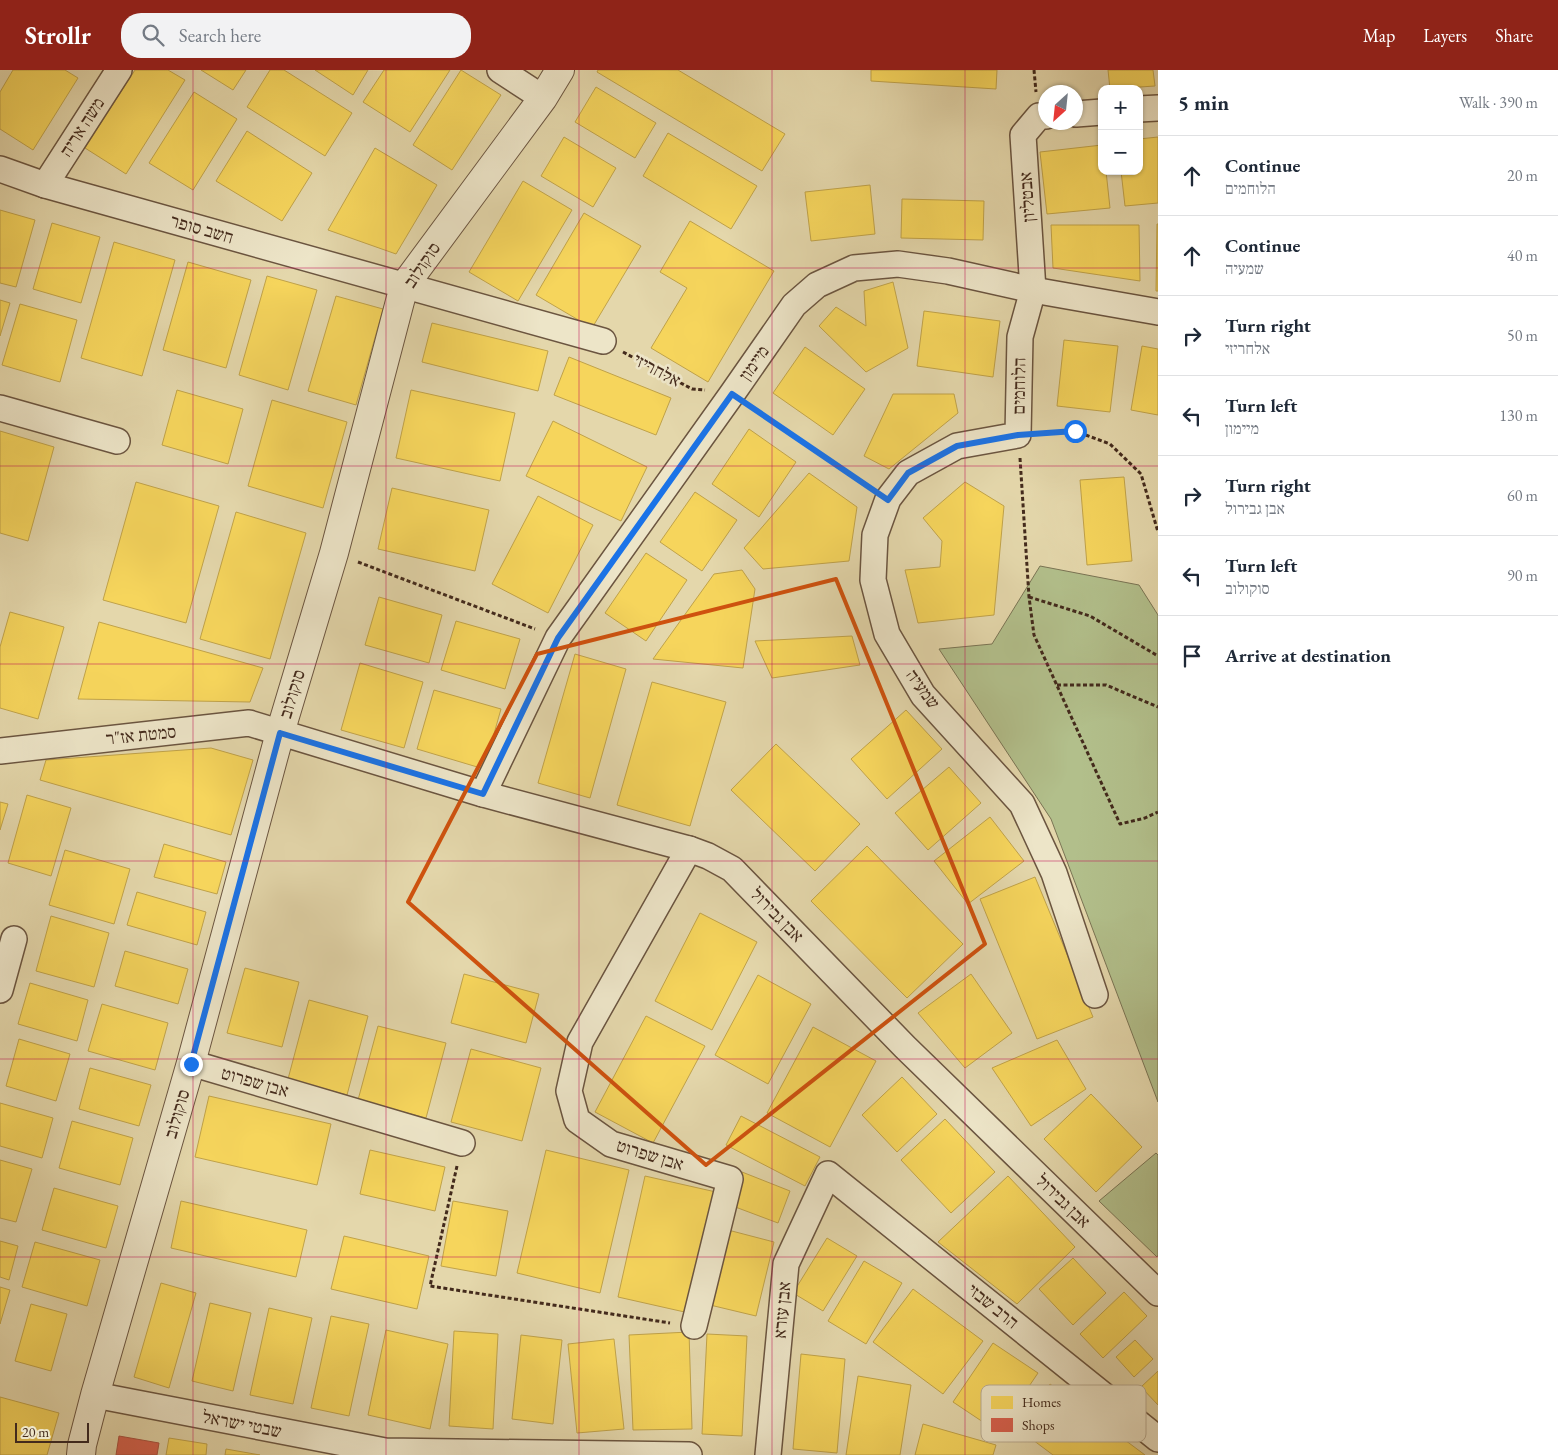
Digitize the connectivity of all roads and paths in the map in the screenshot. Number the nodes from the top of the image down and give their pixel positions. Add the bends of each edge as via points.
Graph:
1 (119, 70) edge
2 (500, 70) edge
3 (560, 70) edge
4 (543, 98) junction
5 (1158, 108) edge
6 (1143, 109) edge
7 (1098, 112) edge
8 (1083, 113) edge
9 (1038, 117) edge
10 (0, 169) edge
11 (45, 185) junction
12 (404, 286) junction
13 (1033, 290) junction
14 (1158, 312) edge
15 (603, 341) joint
16 (732, 394) junction
17 (0, 408) edge
18 (1018, 435) junction
19 (117, 441) dead end
20 (888, 500) junction
21 (1158, 532) edge
22 (334, 553) junction
23 (1029, 597) junction
24 (558, 638) junction
25 (1158, 656) edge
26 (1058, 685) junction
27 (1158, 707) edge
28 (280, 733) junction
29 (0, 751) edge
30 (483, 794) junction
31 (1158, 812) edge
32 (689, 848) junction
33 (14, 939) dead end
34 (0, 990) edge
35 (1095, 994) dead end
36 (191, 1064) junction
37 (462, 1143) joint
38 (828, 1174) joint
39 (1158, 1293) edge
40 (694, 1326) joint
41 (1091, 1385) edge
42 (95, 1395) junction
43 (1146, 1429) edge
44 (1158, 1439) edge
45 (80, 1452) edge
46 (689, 1455) edge
47 (768, 1455) edge

1 - 11 street, משה אריה
2 - 4 street
3 - 4 street, סוקולוב
4 - 12 street, סוקולוב
5 - 6 street
7 - 8 street
9 - 13 street, אבטליון via 1023,135
10 - 11 street, חשב סופר
11 - 12 street, חשב סופר
12 - 15 street
12 - 22 street, סוקולוב
13 - 14 street, מיימון
13 - 16 street, מיימון via 948,271 898,264 854,268 817,285 794,305
13 - 18 street, הלוחמים via 1020,337
15 - 16 path, אלחריזי via 692,389
16 - 20 path, אלחריזי
16 - 24 street, מיימון
17 - 19 street
18 - 20 street, שמעיה via 957,446 908,473
18 - 21 path, הלוחמים via 1075,431 1110,444 1141,474
18 - 23 path
20 - 35 street, שמעיה via 875,535 873,580 887,634 923,695 1022,804 1054,874
22 - 24 path
22 - 28 street, סוקולוב
23 - 25 path via 1090,616
23 - 26 path via 1034,634
24 - 30 street, מיימון
26 - 27 path via 1106,685
26 - 31 path via 1120,824
28 - 29 street, סמטת אז"ר via 249,723
28 - 30 street, אבן גבירול
28 - 36 street, סוקולוב
30 - 32 street, אבן גבירול
32 - 39 street, אבן גבירול via 732,869 905,1047
32 - 40 street, אבן שפרוט via 580,1042 569,1091 577,1120 611,1144 730,1179
33 - 34 street
36 - 37 street, אבן שפרוט
36 - 42 street, סוקולוב
37 - 40 path via 430,1286
38 - 41 street, הרב שבזי
38 - 47 street, אבן עזרא via 786,1264
42 - 45 street, סוקולוב
42 - 46 street, שבטי ישראל via 385,1451
43 - 44 street, הרב שבזי

